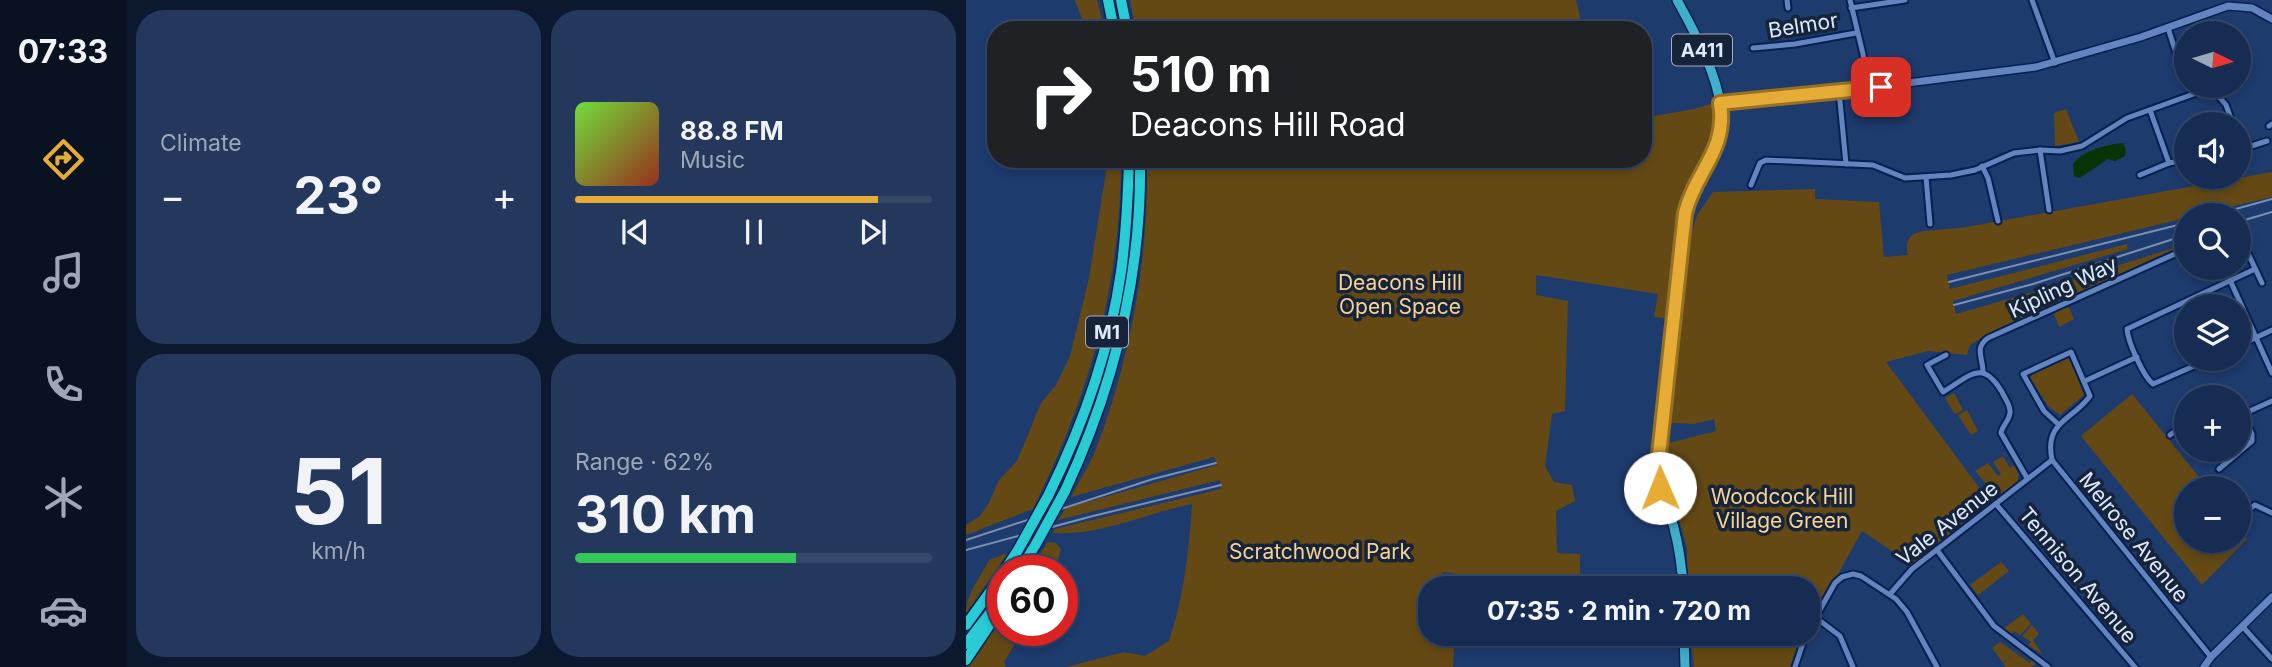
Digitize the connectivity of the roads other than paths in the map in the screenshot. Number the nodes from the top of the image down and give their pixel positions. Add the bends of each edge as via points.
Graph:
1 (1108, 0) edge
2 (1121, 0) edge
3 (1677, 0) edge
4 (1787, 0) edge
5 (1850, 0) edge
6 (1905, 0) edge
7 (2032, 0) edge
8 (1788, 8) dead end
9 (1851, 8) junction
10 (2272, 19) edge
11 (1112, 21) edge
12 (1125, 21) edge
13 (2168, 28) junction
14 (1856, 33) junction
15 (2174, 47) edge
16 (1753, 48) dead end
17 (2055, 63) junction
18 (1867, 88) junction
19 (1839, 91) junction
20 (2183, 98) edge
21 (1720, 103) junction
22 (2150, 110) junction
23 (2267, 141) dead end
24 (2251, 146) edge
25 (2040, 150) junction
26 (2174, 162) edge
27 (1846, 163) junction
28 (2169, 163) junction
29 (1982, 166) junction
30 (1129, 168) edge
31 (1140, 168) edge
32 (2140, 174) dead end
33 (1926, 177) junction
34 (1751, 185) dead end
35 (2049, 210) dead end
36 (1998, 221) dead end
37 (1930, 224) dead end
38 (2174, 255) edge
39 (2251, 260) edge
40 (2255, 269) junction
41 (2251, 271) edge
42 (2231, 280) joint
43 (2262, 283) dead end
44 (2272, 330) edge
45 (2257, 337) junction
46 (2251, 340) edge
47 (2080, 348) dead end
48 (2071, 352) junction
49 (1946, 355) dead end
50 (2137, 357) junction
51 (2183, 371) edge
52 (1983, 372) junction
53 (2272, 373) edge
54 (2085, 381) junction
55 (2272, 401) edge
56 (2251, 410) edge
57 (2058, 424) junction
58 (2174, 432) edge
59 (2170, 435) dead end
60 (2052, 460) junction
61 (2227, 462) edge
62 (2219, 469) dead end
63 (2027, 478) junction
64 (1996, 504) junction
65 (2251, 508) edge
66 (2272, 513) edge
67 (1937, 550) junction
68 (1015, 555) edge
69 (1030, 555) edge
70 (1682, 576) edge
71 (1890, 594) junction
72 (987, 596) edge
73 (2272, 597) edge
74 (1820, 608) edge
75 (987, 617) edge
76 (1820, 621) edge
77 (966, 622) edge
78 (2243, 627) junction
79 (987, 629) edge
80 (966, 644) edge
81 (1684, 646) edge
82 (1802, 646) edge
83 (2211, 657) junction
84 (2272, 659) edge
85 (966, 660) edge
86 (1685, 667) edge
87 (1795, 667) edge
88 (1853, 667) edge
89 (1937, 667) edge
90 (2048, 667) edge
91 (2135, 667) edge
92 (2204, 667) edge

1 - 11 highway
2 - 12 highway
3 - 21 main road, A411
4 - 8 street
5 - 9 street
6 - 9 street
7 - 17 street
9 - 14 street
10 - 13 street via 2252,8 2234,6
13 - 15 street
13 - 17 street
14 - 16 street, Belmor
14 - 18 street
17 - 18 street
18 - 19 street
19 - 21 street
19 - 27 street
20 - 22 street
21 - 70 main road, A411 via 1718,144 1685,213 1658,464
22 - 25 street via 2127,118 2082,146
22 - 28 street
23 - 24 street
25 - 29 street via 2014,153
25 - 35 street
26 - 28 street
27 - 33 street via 1873,165 1905,178
27 - 34 street via 1766,160 1760,163
28 - 32 street
29 - 33 street
29 - 36 street
30 - 68 highway, M1, bridge via 1121,274 1104,347 1085,410 1048,496
31 - 69 highway, M1, bridge via 1138,229 1119,344 1065,491
33 - 37 street
38 - 52 street, Kipling Way via 1988,338 1979,349
39 - 40 street
40 - 41 street
40 - 43 street
42 - 45 street
42 - 50 street via 2129,327
44 - 45 street
45 - 46 street
45 - 53 street
47 - 48 street
48 - 54 street
48 - 57 street via 2020,376
49 - 52 street via 1927,365 1943,392
50 - 51 street via 2153,384
50 - 54 street
52 - 63 street via 1993,378 2010,407 2001,433
54 - 57 street via 2090,396
55 - 56 street
57 - 60 street
58 - 59 street
60 - 63 street
60 - 83 street, Melrose Avenue
61 - 62 street
63 - 64 street, Vale Avenue
64 - 67 street, Vale Avenue
64 - 91 street, Tennison Avenue
65 - 66 street via 2255,505
67 - 71 street, Vale Avenue via 1905,575
67 - 90 street via 1994,626
71 - 74 street via 1853,574 1835,583
71 - 89 street via 1902,605
72 - 77 highway, M1
73 - 78 street
75 - 80 highway
76 - 88 street via 1840,636
78 - 83 street
78 - 84 street
79 - 85 highway
81 - 86 main road
82 - 87 street
83 - 92 street

